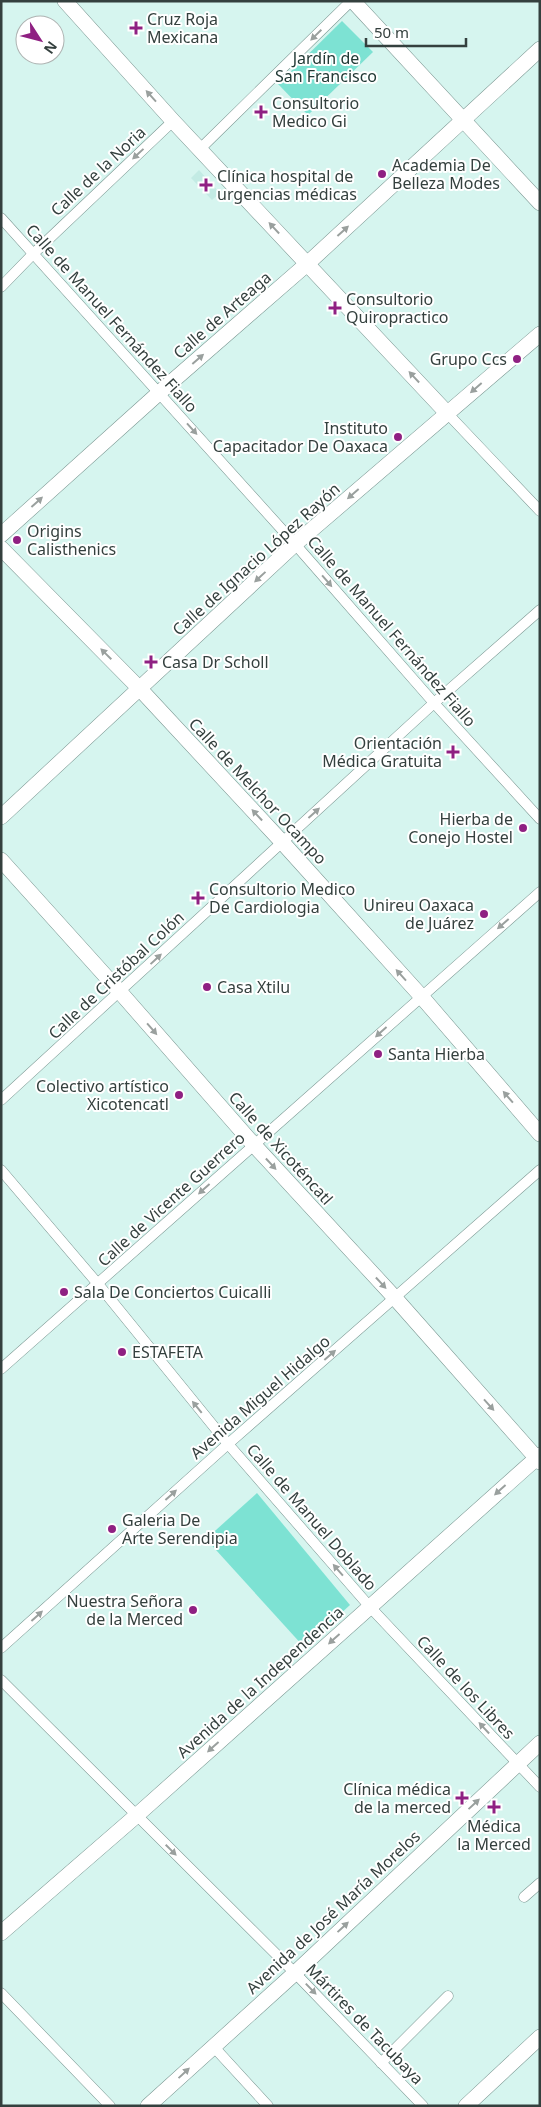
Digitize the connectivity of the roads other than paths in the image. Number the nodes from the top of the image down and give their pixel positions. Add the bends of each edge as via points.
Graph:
1 (65, 1) edge
2 (352, 1) edge
3 (540, 49) edge
4 (174, 120) junction
5 (465, 120) junction
6 (200, 149) junction
7 (540, 203) edge
8 (1, 218) edge
9 (33, 254) junction
10 (307, 264) junction
11 (1, 287) edge
12 (540, 334) edge
13 (160, 392) junction
14 (447, 413) junction
15 (540, 511) edge
16 (1, 535) edge
17 (295, 544) junction
18 (1, 548) edge
19 (540, 610) edge
20 (140, 689) junction
21 (434, 703) junction
22 (1, 817) edge
23 (540, 819) edge
24 (282, 842) junction
25 (1, 860) edge
26 (540, 892) edge
27 (120, 992) junction
28 (420, 996) junction
29 (1, 1100) edge
30 (540, 1134) edge
31 (254, 1145) junction
32 (1, 1170) edge
33 (540, 1170) edge
34 (98, 1284) junction
35 (395, 1298) junction
36 (1, 1369) edge
37 (228, 1444) junction
38 (539, 1458) edge
39 (370, 1607) junction
40 (1, 1648) edge
41 (1, 1680) edge
42 (540, 1743) edge
43 (518, 1764) junction
44 (540, 1787) edge
45 (136, 1816) junction
46 (540, 1883) edge
47 (524, 1897) dead end
48 (1, 1933) edge
49 (295, 1973) junction
50 (1, 1994) edge
51 (448, 1996) dead end
52 (540, 2037) edge
53 (213, 2046) junction
54 (382, 2063) junction
55 (110, 2106) edge
56 (148, 2106) edge
57 (268, 2106) edge
58 (423, 2106) edge
59 (466, 2106) edge

4 -> 1 main road
2 - 5 main road
2 -> 6 street
3 - 5 main road, Calle de Arteaga
4 - 6 main road
4 -> 9 street, Calle de la Noria
5 - 7 main road
10 -> 5 main road, Calle de Arteaga
10 -> 6 main road
8 - 9 street, Calle de Manuel Fernández Fiallo
9 - 11 street, Calle de la Noria
9 - 13 street, Calle de Manuel Fernández Fiallo
13 -> 10 main road, Calle de Arteaga
14 -> 10 main road
12 -> 14 main road, Calle de Ignacio López Rayón
16 -> 13 main road, Calle de Arteaga
13 -> 17 street, Calle de Manuel Fernández Fiallo
14 - 15 street
14 -> 17 main road, Calle de Ignacio López Rayón
17 -> 20 main road, Calle de Ignacio López Rayón
17 -> 21 street, Calle de Manuel Fernández Fiallo
20 -> 18 main road, Calle de Melchor Ocampo
19 - 21 street, Calle de Cristóbal Colón
20 - 22 main road, Calle de Ignacio López Rayón
24 -> 20 main road, Calle de Melchor Ocampo
21 - 23 street, Calle de Manuel Fernández Fiallo
24 -> 21 street, Calle de Cristóbal Colón
27 -> 24 street, Calle de Cristóbal Colón
28 -> 24 main road, Calle de Melchor Ocampo
25 - 27 main road, Calle de Xicoténcatl
26 -> 28 street, Calle de Vicente Guerrero
27 - 29 street, Calle de Cristóbal Colón
27 -> 31 main road, Calle de Xicoténcatl
30 -> 28 main road, Calle de Melchor Ocampo
28 -> 31 street, Calle de Vicente Guerrero
31 -> 34 street, Calle de Vicente Guerrero
31 -> 35 main road, Calle de Xicoténcatl
32 - 34 street, Calle de Manuel Doblado
33 - 35 street, Avenida Miguel Hidalgo
34 - 36 street, Calle de Vicente Guerrero
37 -> 34 street, Calle de Manuel Doblado
37 -> 35 street, Avenida Miguel Hidalgo
35 -> 38 main road, Calle de Xicoténcatl
39 -> 37 street, Calle de Manuel Doblado
40 -> 37 street, Avenida Miguel Hidalgo
38 -> 39 main road, Avenida de la Independencia
43 -> 39 street, Calle de los Libres
39 -> 45 main road, Avenida de la Independencia
41 - 45 street, Mártires de Tacubaya
42 - 43 main road, Avenida de José María Morelos
43 - 44 street, Calle de los Libres
49 -> 43 main road, Avenida de José María Morelos
45 - 48 main road, Avenida de la Independencia
45 -> 49 street, Mártires de Tacubaya
46 - 47 street
49 - 53 main road, Avenida de José María Morelos
49 -> 54 street, Mártires de Tacubaya
50 - 55 street
51 - 54 street
52 - 59 main road
56 -> 53 main road, Avenida de José María Morelos
53 - 57 street
54 - 58 street, Mártires de Tacubaya

